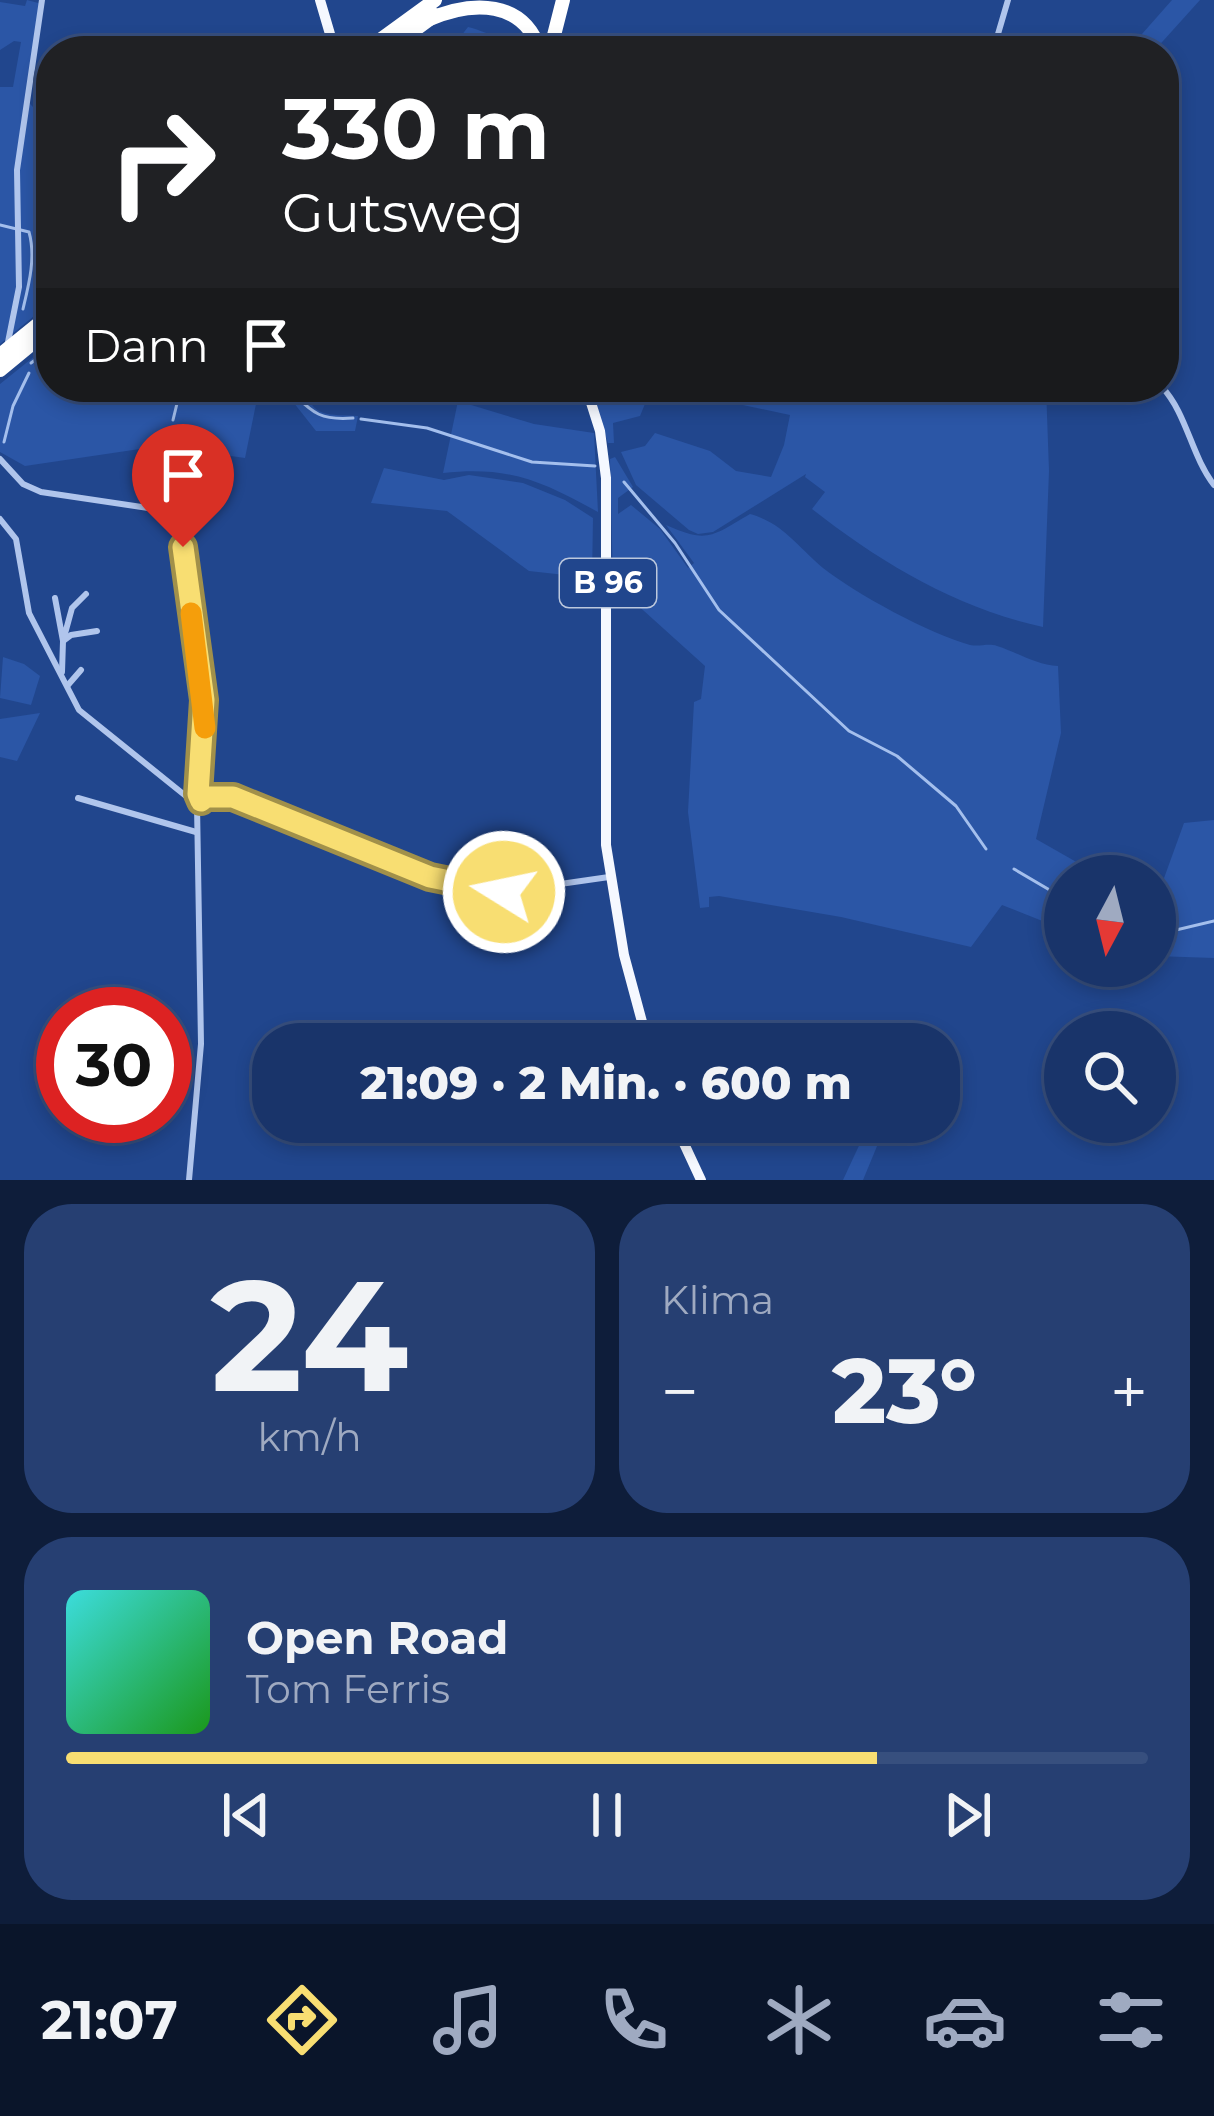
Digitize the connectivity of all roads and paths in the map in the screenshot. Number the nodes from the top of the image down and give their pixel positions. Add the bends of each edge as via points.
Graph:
1 (42, 0) edge
2 (320, 0) edge
3 (435, 0) edge
4 (457, 0) edge
5 (562, 0) edge
6 (1008, 0) edge
7 (427, 20) junction
8 (36, 36) edge
9 (331, 36) edge
10 (386, 36) edge
11 (406, 36) edge
12 (532, 36) edge
13 (554, 36) edge
14 (997, 36) edge
15 (36, 38) edge
16 (36, 329) edge
17 (36, 334) edge
18 (0, 355) edge
19 (0, 373) edge
20 (591, 402) edge
21 (1173, 402) edge
22 (0, 459) edge
23 (1214, 484) edge
24 (0, 519) edge
25 (86, 594) dead end
26 (56, 598) dead end
27 (59, 608) junction
28 (72, 608) junction
29 (97, 631) dead end
30 (64, 641) junction
31 (81, 670) dead end
32 (62, 676) junction
33 (67, 689) junction
34 (78, 798) dead end
35 (199, 803) junction
36 (196, 832) junction
37 (609, 877) junction
38 (641, 1023) edge
39 (684, 1143) edge
40 (189, 1180) edge
41 (701, 1180) edge

1 - 8 street
2 - 9 main road
3 - 10 highway
4 - 7 highway
5 - 13 highway
6 - 14 street
7 - 11 highway
7 - 12 highway via 496,3 524,19
15 - 19 street via 16,204 19,287
16 - 18 highway, bridge
17 - 19 highway, bridge
20 - 37 main road, B 96 via 607,478
21 - 23 street
22 - 35 street via 41,492 175,512 204,700
24 - 32 street via 16,539 29,613
25 - 28 street
26 - 27 street
27 - 28 street
27 - 30 street
28 - 30 street
29 - 30 street
30 - 32 street
31 - 33 street
32 - 33 street
33 - 35 street via 94,724
34 - 36 street
35 - 36 street
35 - 37 street via 233,797 454,884 504,892
36 - 40 street via 201,1044
37 - 38 main road, B 96
39 - 41 main road

